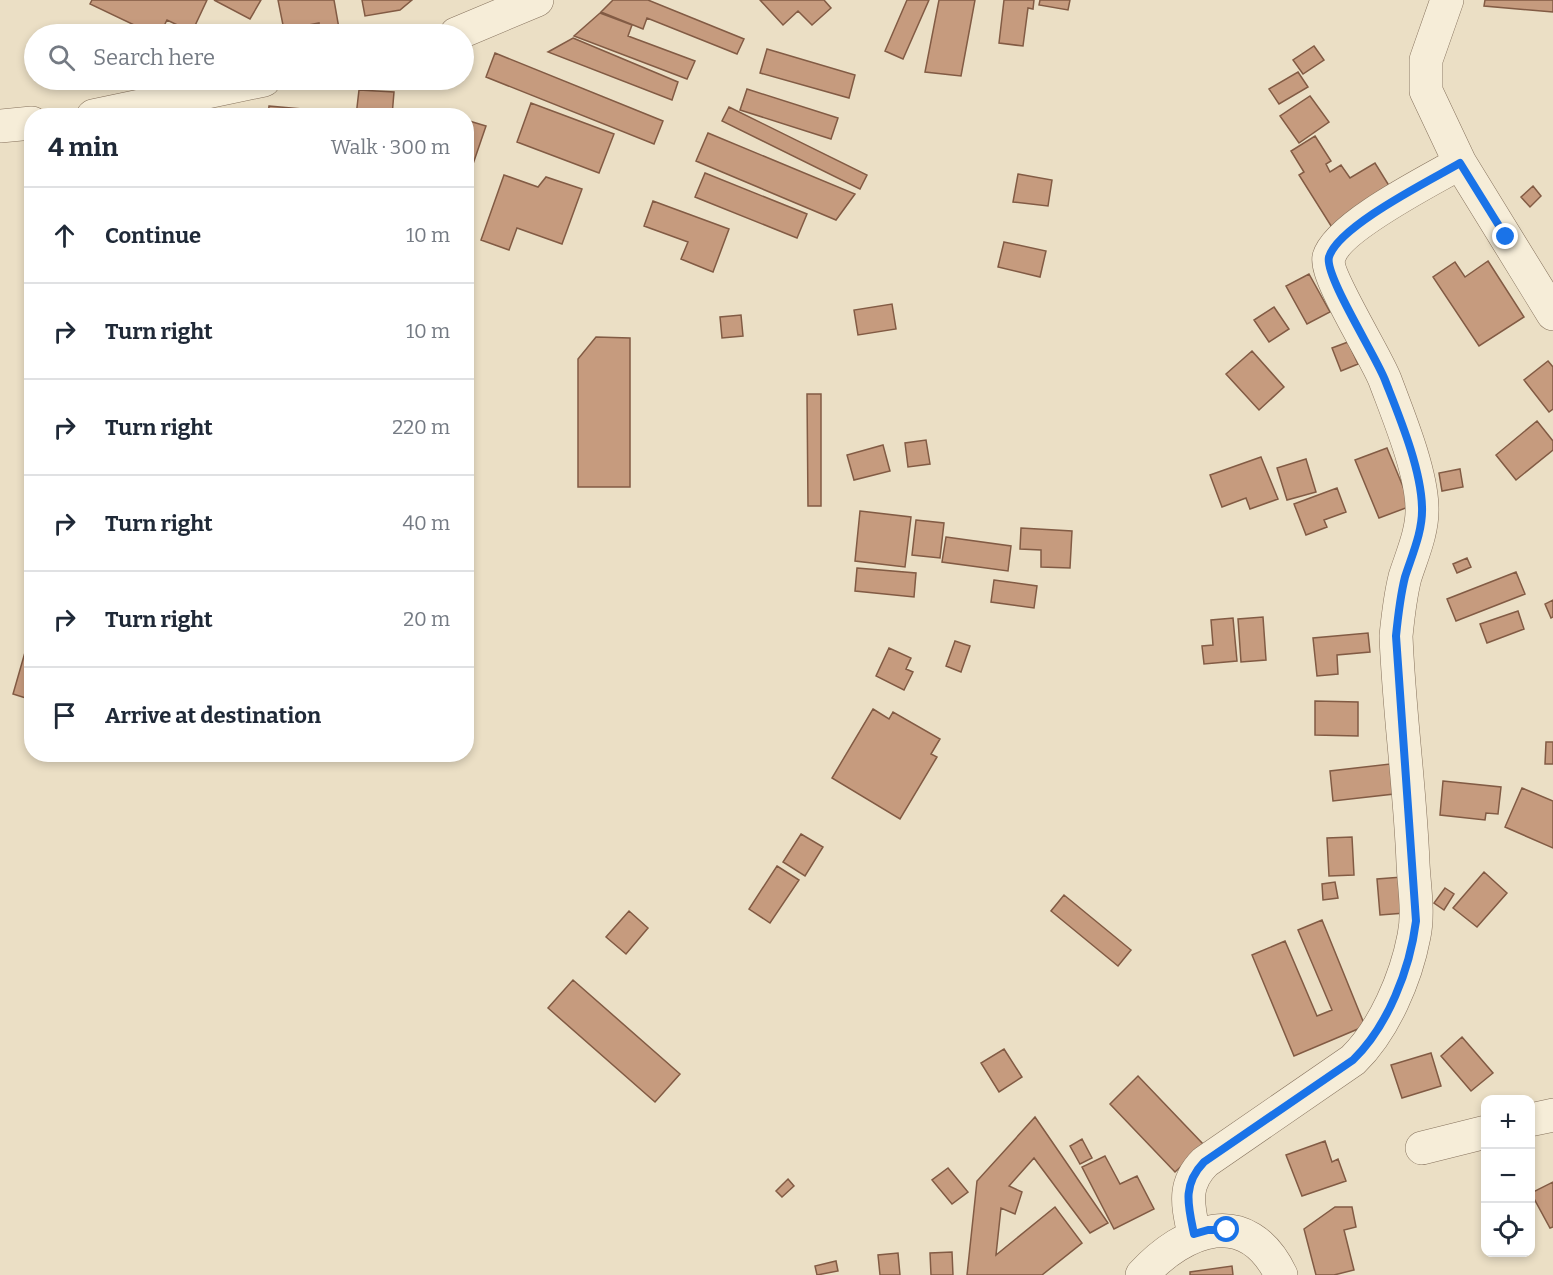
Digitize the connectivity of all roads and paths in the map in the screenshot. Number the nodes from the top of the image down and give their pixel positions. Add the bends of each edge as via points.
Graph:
1 (537, 0) edge
2 (1447, 0) edge
3 (474, 26) edge
4 (216, 90) edge
5 (131, 108) edge
6 (24, 124) edge
7 (0, 126) edge
8 (1460, 163) junction
9 (1553, 314) edge
10 (1553, 1115) edge
11 (1535, 1119) edge
12 (1481, 1133) edge
13 (1422, 1148) dead end
14 (1194, 1234) junction
15 (1142, 1275) edge
16 (1281, 1275) edge

1 - 3 street
2 - 8 street via 1426,60 1426,91
4 - 5 street
6 - 7 street
8 - 9 street
8 - 14 street via 1341,237 1328,260 1330,275 1363,333 1398,414 1422,508 1399,602 1396,636 1413,848 1414,937 1397,989 1370,1043 1353,1060 1196,1171 1187,1192
10 - 11 street
12 - 13 street
14 - 15 street
14 - 16 street via 1227,1230 1243,1236 1270,1257

